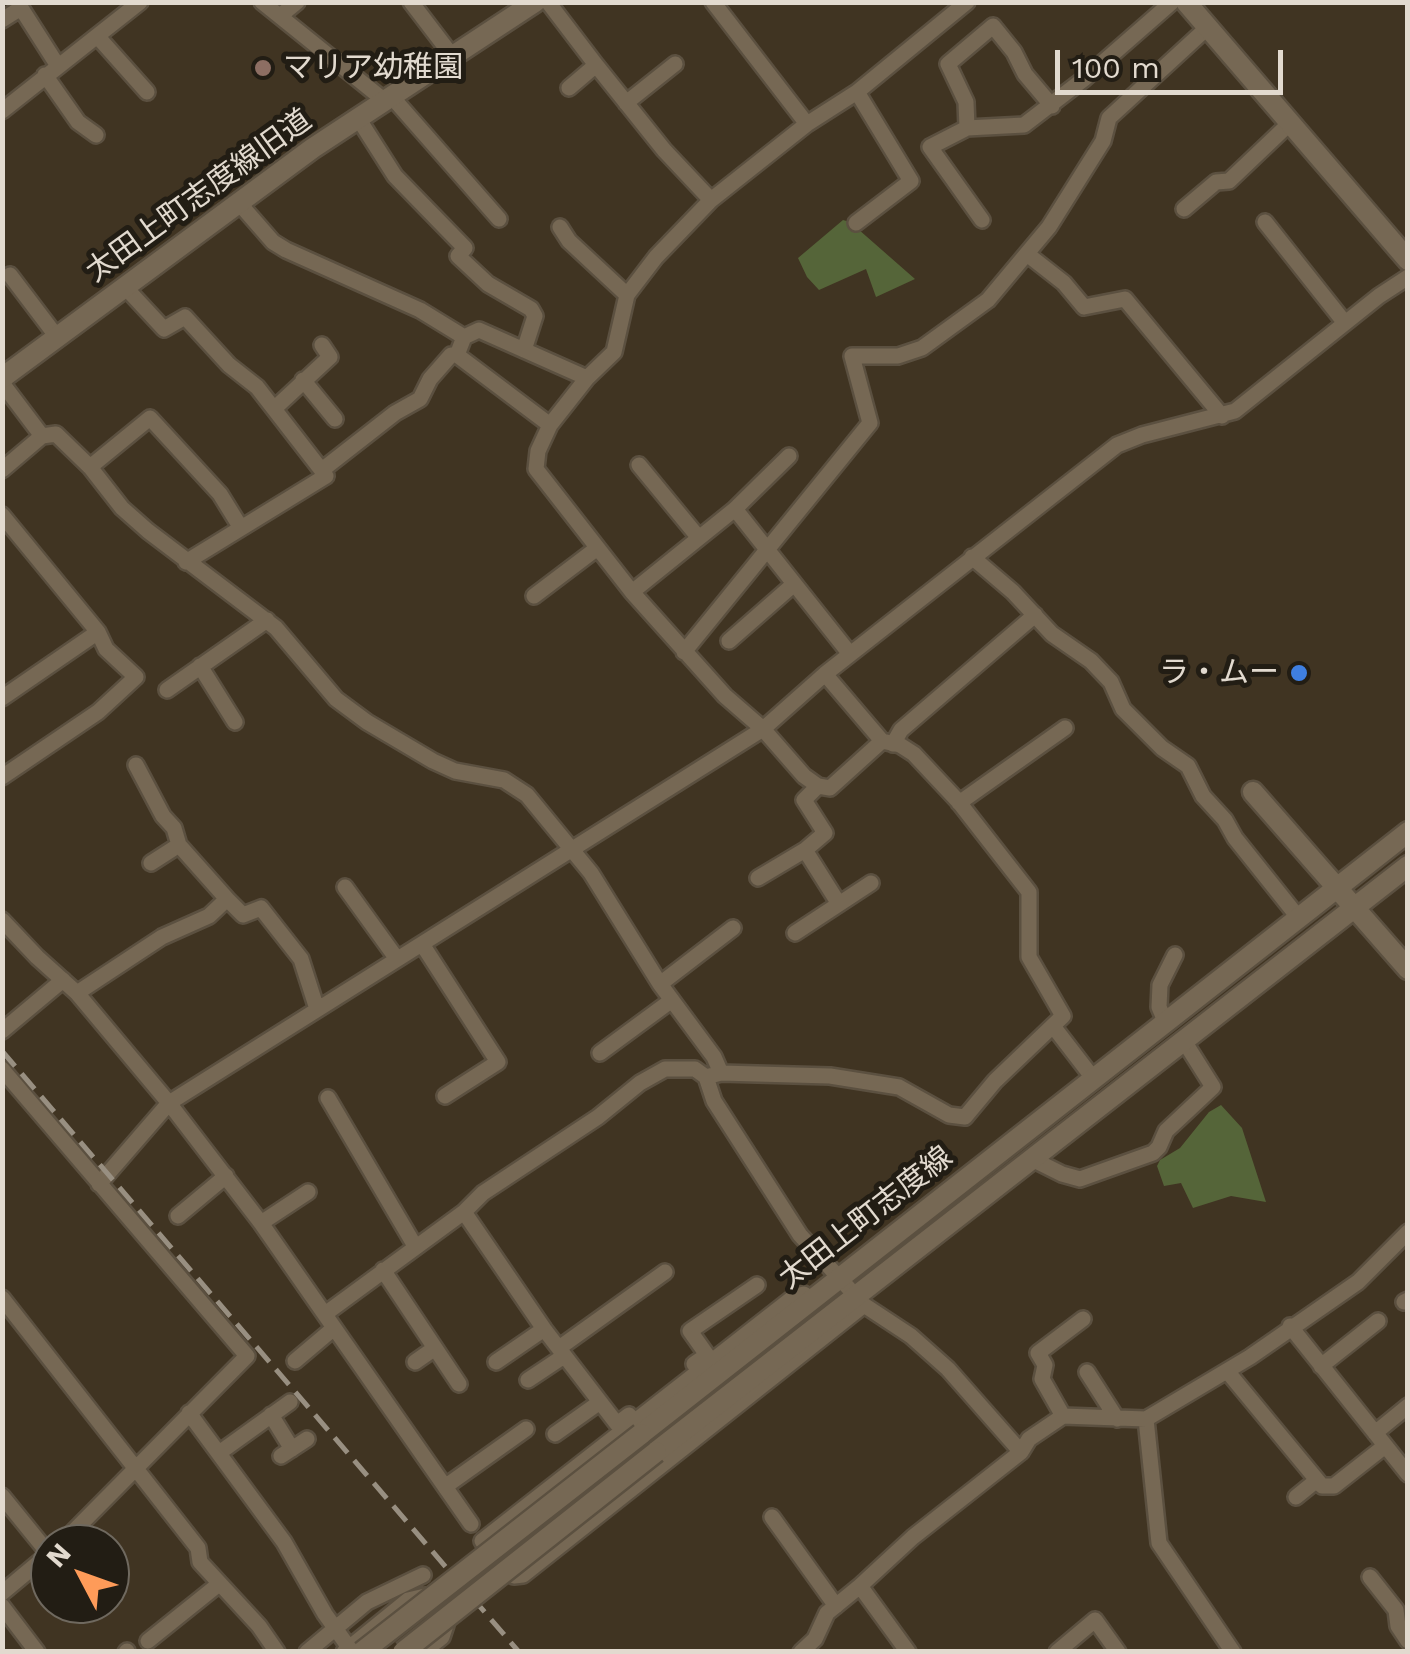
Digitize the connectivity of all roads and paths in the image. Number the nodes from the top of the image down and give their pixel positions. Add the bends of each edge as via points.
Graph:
1 (140, 2) edge
2 (262, 2) edge
3 (297, 2) edge
4 (412, 2) edge
5 (535, 2) edge
6 (548, 2) edge
7 (713, 2) edge
8 (938, 2) edge
9 (967, 2) edge
10 (1172, 2) edge
11 (1186, 2) edge
12 (24, 5) edge
13 (280, 16) junction
14 (950, 17) junction
15 (2, 20) edge
16 (1208, 28) junction
17 (98, 36) junction
18 (453, 56) junction
19 (674, 64) dead end
20 (596, 65) junction
21 (52, 71) junction
22 (568, 88) dead end
23 (146, 92) dead end
24 (857, 92) junction
25 (388, 99) junction
26 (626, 103) junction
27 (1052, 106) junction
28 (2, 111) edge
29 (358, 118) junction
30 (1290, 123) junction
31 (807, 124) junction
32 (967, 128) junction
33 (96, 136) dead end
34 (711, 200) junction
35 (239, 202) junction
36 (1184, 209) dead end
37 (499, 219) dead end
38 (982, 220) dead end
39 (1265, 222) dead end
40 (856, 223) dead end
41 (560, 227) dead end
42 (1027, 254) junction
43 (1408, 260) edge
44 (10, 276) dead end
45 (1408, 277) edge
46 (125, 287) junction
47 (627, 295) junction
48 (1345, 323) junction
49 (464, 337) junction
50 (57, 338) junction
51 (322, 345) dead end
52 (524, 350) junction
53 (457, 355) junction
54 (588, 378) junction
55 (303, 380) junction
56 (2, 381) edge
57 (275, 408) junction
58 (1222, 416) junction
59 (334, 419) dead end
60 (550, 425) junction
61 (42, 436) junction
62 (790, 456) dead end
63 (640, 465) dead end
64 (90, 468) junction
65 (2, 470) edge
66 (322, 470) junction
67 (735, 509) junction
68 (2, 515) edge
69 (241, 528) junction
70 (699, 538) junction
71 (596, 548) junction
72 (766, 549) junction
73 (972, 556) junction
74 (186, 562) junction
75 (794, 584) junction
76 (632, 592) junction
77 (534, 596) dead end
78 (722, 604) junction
79 (1035, 616) junction
80 (267, 620) junction
81 (742, 628) junction
82 (98, 632) junction
83 (728, 641) dead end
84 (684, 652) junction
85 (850, 654) junction
86 (200, 666) junction
87 (824, 674) junction
88 (167, 690) dead end
89 (2, 698) edge
90 (235, 722) dead end
91 (1065, 728) dead end
92 (763, 729) junction
93 (887, 742) junction
94 (136, 765) dead end
95 (2, 777) edge
96 (818, 786) junction
97 (1253, 792) dead end
98 (959, 803) junction
99 (1408, 832) edge
100 (179, 845) junction
101 (573, 849) junction
102 (805, 850) junction
103 (151, 863) dead end
104 (1408, 866) edge
105 (758, 878) dead end
106 (871, 883) dead end
107 (345, 886) dead end
108 (1336, 886) junction
109 (227, 899) junction
110 (839, 904) junction
111 (1355, 908) junction
112 (1298, 916) junction
113 (2, 920) edge
114 (734, 928) dead end
115 (796, 933) dead end
116 (422, 944) junction
117 (1175, 955) dead end
118 (396, 959) junction
119 (1408, 969) edge
120 (63, 980) junction
121 (660, 984) junction
122 (77, 993) junction
123 (672, 1000) junction
124 (317, 1009) junction
125 (1165, 1021) junction
126 (1054, 1026) junction
127 (2, 1031) edge
128 (1184, 1042) junction
129 (600, 1053) dead end
130 (2, 1069) edge
131 (713, 1075) junction
132 (1093, 1078) junction
133 (445, 1096) dead end
134 (328, 1098) dead end
135 (169, 1103) junction
136 (1032, 1158) junction
137 (226, 1176) junction
138 (98, 1184) junction
139 (308, 1192) dead end
140 (464, 1212) junction
141 (178, 1216) dead end
142 (261, 1224) junction
143 (1408, 1232) edge
144 (415, 1246) junction
145 (383, 1270) junction
146 (665, 1272) dead end
147 (840, 1278) junction
148 (756, 1285) dead end
149 (2, 1298) edge
150 (812, 1300) junction
151 (859, 1300) junction
152 (1083, 1318) dead end
153 (330, 1321) junction
154 (1378, 1322) dead end
155 (1290, 1326) junction
156 (544, 1329) junction
157 (435, 1348) junction
158 (562, 1352) junction
159 (295, 1361) dead end
160 (415, 1362) dead end
161 (496, 1362) dead end
162 (1322, 1366) junction
163 (1227, 1370) junction
164 (1087, 1372) dead end
165 (528, 1380) dead end
166 (459, 1384) dead end
167 (290, 1402) dead end
168 (600, 1402) junction
169 (1408, 1406) edge
170 (190, 1413) junction
171 (271, 1415) junction
172 (1063, 1416) junction
173 (1116, 1419) junction
174 (1146, 1419) junction
175 (526, 1429) dead end
176 (555, 1434) dead end
177 (307, 1438) dead end
178 (1380, 1439) junction
179 (1020, 1452) junction
180 (219, 1453) junction
181 (136, 1466) junction
182 (1407, 1471) edge
183 (1317, 1480) junction
184 (446, 1486) junction
185 (2, 1496) edge
186 (1296, 1497) dead end
187 (772, 1518) dead end
188 (81, 1524) edge
189 (471, 1524) dead end
190 (30, 1530) edge
191 (30, 1571) edge
192 (423, 1576) dead end
193 (1370, 1578) dead end
194 (219, 1584) junction
195 (860, 1586) junction
196 (2, 1594) edge
197 (2, 1606) edge
198 (836, 1606) junction
199 (334, 1628) junction
200 (1408, 1640) edge
201 (148, 1641) dead end
202 (350, 1648) edge
203 (38, 1652) edge
204 (277, 1652) edge
205 (307, 1652) edge
206 (404, 1652) edge
207 (423, 1652) edge
208 (801, 1652) edge
209 (908, 1652) edge
210 (1057, 1652) edge
211 (1118, 1652) edge
212 (1232, 1652) edge

1 - 17 street
2 - 13 street
3 - 13 street
4 - 18 street
5 - 18 main road, 太田上町志度線旧道
6 - 20 street
7 - 31 street
8 - 14 street
9 - 14 street
10 - 27 street
11 - 16 main road
12 - 15 street
12 - 21 street
13 - 25 street
14 - 24 street
16 - 30 main road
16 - 42 street via 1109,118 1103,141
17 - 21 street
17 - 23 street
18 - 25 main road, 太田上町志度線旧道
19 - 26 street
20 - 22 street
20 - 26 street
21 - 28 street
21 - 33 street via 78,122
24 - 31 street
24 - 40 street via 910,181
25 - 29 main road, 太田上町志度線旧道
25 - 37 street
26 - 34 street
27 - 32 street via 1024,125
27 - 32 street via 992,26 948,64 966,102
29 - 35 main road, 太田上町志度線旧道
29 - 52 street via 395,176 465,248 458,256 532,310
30 - 36 street via 1229,181 1216,182
30 - 43 main road
31 - 34 street
32 - 38 street via 930,147
34 - 47 street
35 - 46 main road, 太田上町志度線旧道
35 - 49 street via 286,250
39 - 48 street
41 - 47 street
42 - 58 street via 1084,307 1125,299
42 - 72 street via 988,300 922,348 898,356 852,356 870,423
44 - 50 street
45 - 48 street
46 - 50 main road, 太田上町志度線旧道
46 - 57 street via 164,329 185,318
47 - 54 street via 614,352
48 - 58 street
49 - 52 street via 479,330
49 - 53 street
50 - 56 main road, 太田上町志度線旧道
51 - 55 street via 330,358
52 - 54 street
53 - 60 street
53 - 66 street via 451,354 420,398
54 - 60 street
55 - 57 street
55 - 59 street
56 - 61 street
57 - 66 street
58 - 73 street via 1117,445
60 - 71 street via 536,470
61 - 64 street via 56,434
61 - 65 street
62 - 67 street
63 - 70 street
64 - 69 street via 150,418 220,494
64 - 74 street via 122,508
66 - 69 street via 326,476
67 - 70 street
67 - 72 street
68 - 82 street
69 - 74 street
70 - 76 street
71 - 76 street
71 - 77 street
72 - 75 street
72 - 78 street
73 - 79 street
73 - 85 street
74 - 80 street
75 - 81 street
75 - 85 street
76 - 84 street
78 - 81 street
78 - 84 street
79 - 93 street
79 - 112 street via 1091,662 1111,682 1122,709 1188,766 1202,796
80 - 86 street
80 - 101 street via 336,699 432,761 516,786
81 - 83 street
82 - 89 street
82 - 95 street via 106,649 136,676 98,712
84 - 92 street
85 - 87 street
86 - 88 street
86 - 90 street
87 - 92 street
87 - 93 street
91 - 98 street
92 - 96 street
92 - 101 street
93 - 96 street via 830,788
93 - 98 street via 914,754
94 - 100 street
96 - 102 street via 804,800 825,833
97 - 108 main road
98 - 126 street via 1029,892 1029,957 1063,1016
99 - 108 main road, 太田上町志度線
100 - 103 street
100 - 109 street
101 - 116 street
101 - 121 street
102 - 105 street
102 - 110 street
104 - 111 main road, 太田上町志度線
106 - 110 street
107 - 118 street
108 - 111 main road
108 - 112 main road, 太田上町志度線
109 - 122 street
109 - 124 street via 243,915 261,908 301,958
110 - 115 street
111 - 119 main road
111 - 128 main road, 太田上町志度線
112 - 125 main road, 太田上町志度線
113 - 120 street
114 - 121 street
116 - 118 street
116 - 133 street via 498,1062
117 - 125 street via 1160,985 1158,1008
118 - 124 street
120 - 122 street
120 - 127 street
121 - 123 street
122 - 135 street
123 - 129 street
123 - 131 street via 714,1058
124 - 135 street
125 - 132 main road, 太田上町志度線
126 - 131 street via 965,1116 899,1087 830,1076
126 - 132 street
128 - 136 main road, 太田上町志度線
128 - 136 street via 1213,1086 1166,1130 1153,1153 1080,1180
130 - 138 street
131 - 140 street via 665,1069
131 - 147 street via 714,1102 782,1211
132 - 147 main road, 太田上町志度線
134 - 144 street
135 - 137 street
135 - 138 street
136 - 151 main road, 太田上町志度線
137 - 141 street
137 - 142 street
138 - 170 street via 247,1356
139 - 142 street
140 - 144 street
140 - 156 street
142 - 153 street
143 - 155 street via 1363,1278
144 - 145 street
145 - 153 street
145 - 157 street
146 - 158 street
147 - 150 main road, 太田上町志度線
147 - 151 street
148 - 168 street via 690,1331 707,1355 617,1424
149 - 181 street
150 - 151 street via 795,1296 482,1540 514,1576 523,1575
150 - 202 main road, 太田上町志度線, bridge
151 - 179 street via 948,1369
151 - 206 main road, 太田上町志度線, bridge
152 - 172 street via 1038,1353 1046,1365 1042,1378
153 - 159 street
153 - 184 street
154 - 162 street
155 - 162 street
155 - 163 street
156 - 158 street
156 - 161 street
157 - 160 street
157 - 166 street
158 - 165 street
158 - 168 street
162 - 178 street
163 - 174 street
163 - 183 street
164 - 173 street
167 - 171 street
168 - 176 street
169 - 178 street
170 - 180 street
170 - 181 street
171 - 177 street via 286,1453
171 - 180 street
172 - 173 street
172 - 179 street
173 - 174 street
174 - 212 street via 1159,1542
175 - 184 street
178 - 182 street
178 - 183 street via 1334,1486
179 - 195 street
180 - 199 street via 284,1542
181 - 188 street
181 - 194 street
183 - 186 street
184 - 189 street
185 - 190 street
187 - 198 street
191 - 196 street
192 - 199 street via 377,1596
193 - 200 street via 1396,1610
194 - 201 street
194 - 204 street
195 - 198 street
195 - 209 street
197 - 203 street
198 - 208 street
199 - 202 street
199 - 205 street
202 - 207 street via 408,1600 426,1596 446,1624 442,1637
210 - 211 street via 1095,1620

